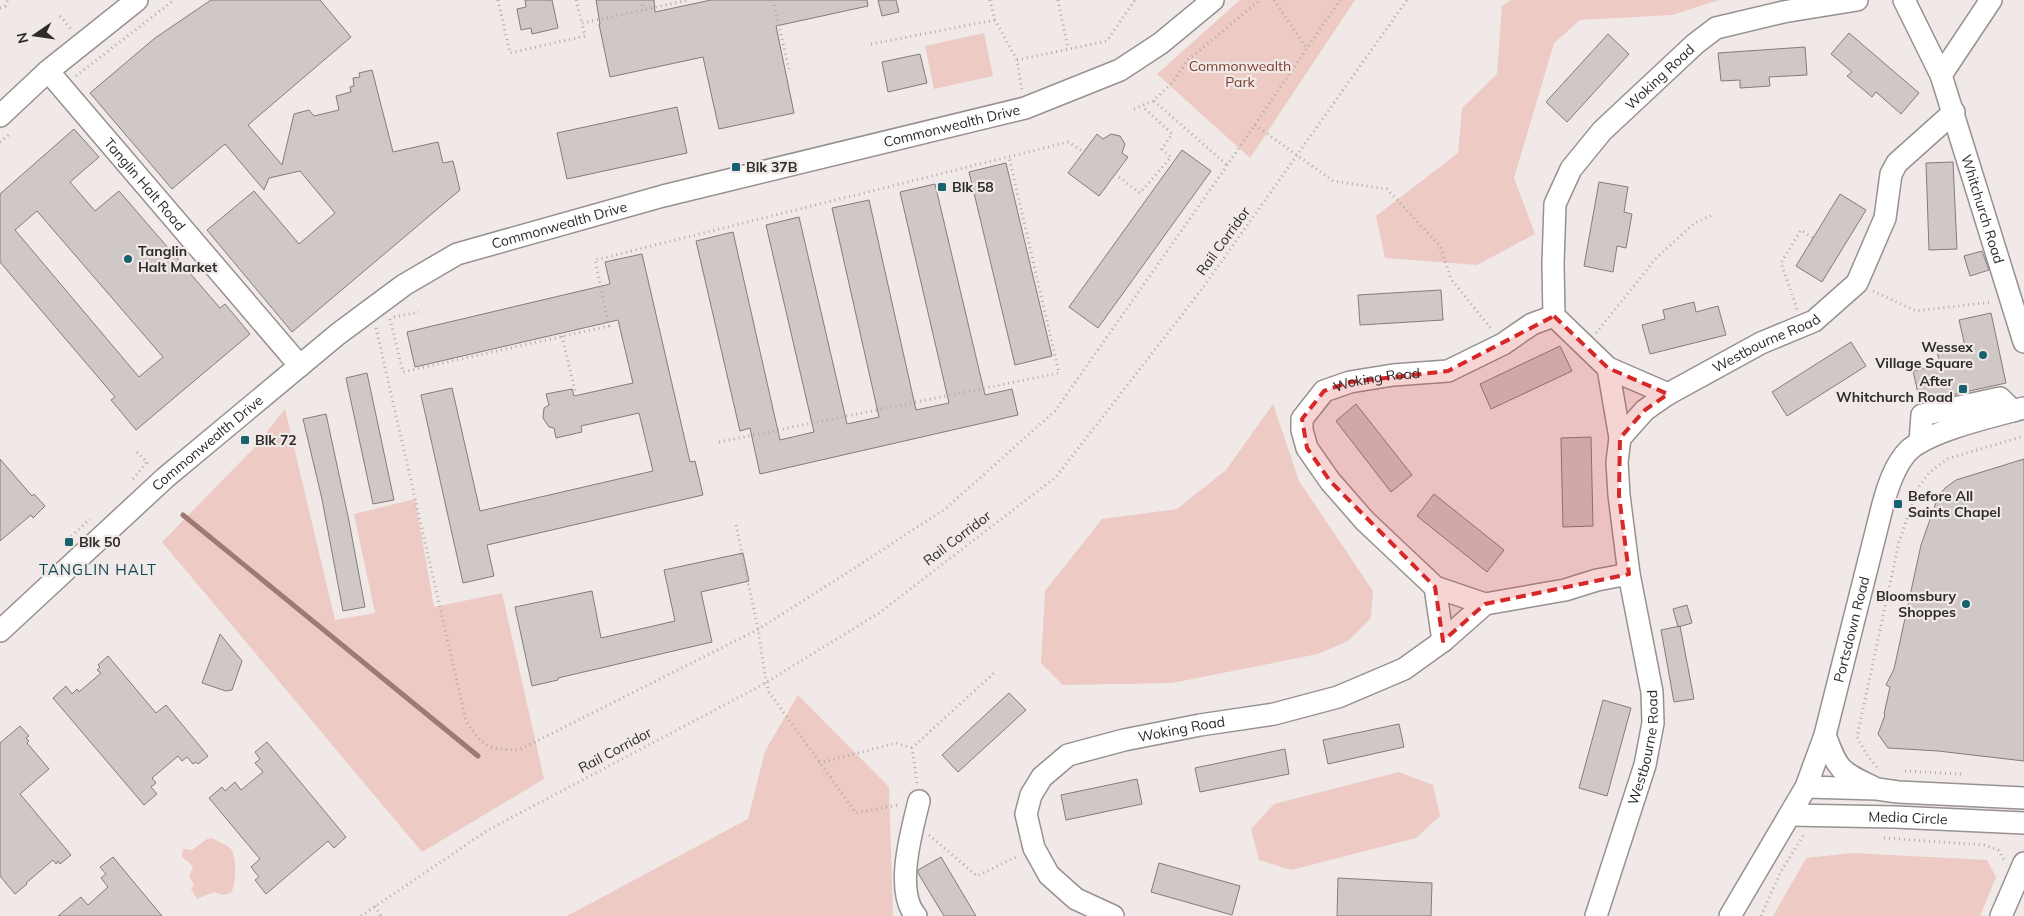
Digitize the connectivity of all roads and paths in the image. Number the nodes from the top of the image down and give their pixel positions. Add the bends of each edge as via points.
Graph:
1 (8, 0) edge
2 (137, 0) edge
3 (174, 0) edge
4 (498, 0) edge
5 (576, 0) edge
6 (642, 0) edge
7 (689, 0) edge
8 (773, 0) edge
9 (990, 0) edge
10 (1058, 0) edge
11 (1135, 0) edge
12 (1213, 0) edge
13 (1260, 0) edge
14 (1274, 0) edge
15 (1340, 0) edge
16 (1407, 0) edge
17 (1857, 0) edge
18 (1904, 0) edge
19 (1991, 0) edge
20 (0, 8) edge
21 (644, 10) junction
22 (994, 20) junction
23 (582, 23) junction
24 (871, 44) dead end
25 (1068, 49) junction
26 (1307, 49) junction
27 (1017, 60) junction
28 (789, 69) dead end
29 (48, 71) junction
30 (1941, 75) junction
31 (62, 88) junction
32 (1154, 101) junction
33 (1142, 106) junction
34 (1025, 108) junction
35 (1134, 109) dead end
36 (1954, 112) junction
37 (7, 123) edge
38 (1255, 125) junction
39 (0, 142) edge
40 (1084, 152) dead end
41 (1298, 155) junction
42 (1009, 157) junction
43 (1227, 164) junction
44 (1115, 174) dead end
45 (1712, 215) dead end
46 (1813, 238) dead end
47 (1856, 283) junction
48 (2012, 300) junction
49 (419, 312) dead end
50 (1554, 316) junction
51 (374, 323) dead end
52 (1802, 325) junction
53 (562, 336) junction
54 (2024, 342) edge
55 (1503, 344) junction
56 (1585, 347) junction
57 (300, 366) junction
58 (1608, 368) junction
59 (575, 391) dead end
60 (1668, 394) junction
61 (2019, 410) edge
62 (2024, 436) edge
63 (1620, 438) junction
64 (719, 442) dead end
65 (736, 526) dead end
66 (1629, 574) junction
67 (1435, 588) junction
68 (1485, 604) junction
69 (758, 629) junction
70 (0, 631) edge
71 (1443, 641) junction
72 (994, 673) dead end
73 (766, 682) junction
74 (1825, 735) junction
75 (912, 748) junction
76 (1868, 757) dead end
77 (819, 763) junction
78 (1806, 787) junction
79 (1878, 789) junction
80 (2024, 798) edge
81 (919, 801) junction
82 (914, 822) junction
83 (1786, 823) junction
84 (2024, 824) edge
85 (1805, 832) junction
86 (1815, 833) dead end
87 (1875, 837) dead end
88 (1034, 848) junction
89 (2015, 865) edge
90 (375, 906) junction
91 (361, 916) edge
92 (381, 916) edge
93 (916, 916) edge
94 (1114, 916) edge
95 (1596, 916) edge
96 (1730, 916) edge
97 (1761, 916) edge
98 (2001, 916) edge

1 - 20 path
2 - 29 street
3 - 31 path
4 - 23 path via 510,52 585,36
5 - 23 path
6 - 21 path
7 - 21 path
8 - 28 path
9 - 22 path
10 - 25 path
11 - 25 path via 1107,41
12 - 34 street, Commonwealth Drive via 1162,43 1120,70
13 - 32 path via 1188,60
14 - 26 path
15 - 26 path
16 - 41 path, Rail Corridor
17 - 50 street, Woking Road via 1783,12 1716,28 1681,56 1602,131 1571,169 1556,204
18 - 30 street, Whitchurch Road
19 - 30 street
21 - 23 path
22 - 24 path
22 - 27 path
25 - 27 path
26 - 38 path
27 - 34 path
29 - 31 street, Tanglin Halt Road
29 - 37 street
30 - 36 street, Whitchurch Road
31 - 57 street, Tanglin Halt Road
32 - 33 path
32 - 43 path
33 - 35 path
33 - 44 path via 1172,134 1162,149 1171,157 1140,193
34 - 57 street, Commonwealth Drive via 663,196 457,254 404,285
36 - 47 street, Westbourne Road via 1897,163 1891,174 1885,218
36 - 48 street, Whitchurch Road
37 - 39 path
38 - 41 path
38 - 43 path
40 - 42 path via 1068,142
41 - 55 path via 1333,181 1388,189 1440,246 1451,279
41 - 73 path, Rail Corridor via 1202,289 1056,477 879,612
42 - 53 path via 594,260 609,326
42 - 64 path via 1059,373
43 - 69 path via 1055,411 946,509
45 - 56 path via 1695,223 1657,257
46 - 52 path via 1801,230 1781,263
47 - 48 path via 1916,311
47 - 52 street, Westbourne Road via 1814,321
48 - 54 street, Whitchurch Road
49 - 53 path via 390,318 403,372
50 - 55 street, Woking Road via 1532,324
50 - 56 street
51 - 69 path via 466,721 477,738 494,750 519,750
52 - 60 street, Westbourne Road via 1761,343
53 - 59 path
55 - 67 street, Woking Road via 1448,371 1393,374 1350,382 1324,391 1302,419 1306,448 1330,481
56 - 58 street
57 - 70 street, Commonwealth Drive via 165,478
58 - 60 street
58 - 63 street
60 - 63 street, Westbourne Road via 1645,410
61 - 74 street, Portsdown Road via 1920,442 1908,451 1897,467 1888,484
62 - 76 path via 1947,459 1929,472 1917,489 1899,542 1857,738
63 - 66 street, Westbourne Road via 1619,495
65 - 69 path
66 - 68 street via 1565,590
66 - 95 street, Westbourne Road via 1652,692 1653,723 1645,765
67 - 68 street, Woking Road
67 - 71 street
68 - 71 street
69 - 73 path
71 - 88 street, Woking Road via 1404,669 1338,697 1274,714 1124,740 1068,755 1042,776 1031,795 1026,814
72 - 75 path
73 - 77 path via 769,692
73 - 90 path, Rail Corridor via 488,830
74 - 78 street, Portsdown Road
74 - 79 street via 1840,768
75 - 77 path via 896,743
75 - 81 path
77 - 81 path via 856,813
78 - 79 street, Media Circle
78 - 83 street, Portsdown Road
79 - 80 street, Media Circle
81 - 82 street
82 - 88 path via 977,876
82 - 93 street via 904,877
83 - 84 street, Media Circle via 1895,817
83 - 85 path
83 - 96 street, Portsdown Road
85 - 86 path
85 - 97 path via 1780,873
87 - 89 path via 1984,845 1998,850 2005,860
88 - 94 street, Woking Road via 1049,875 1076,899
89 - 98 street
90 - 91 path, Rail Corridor
90 - 92 path

